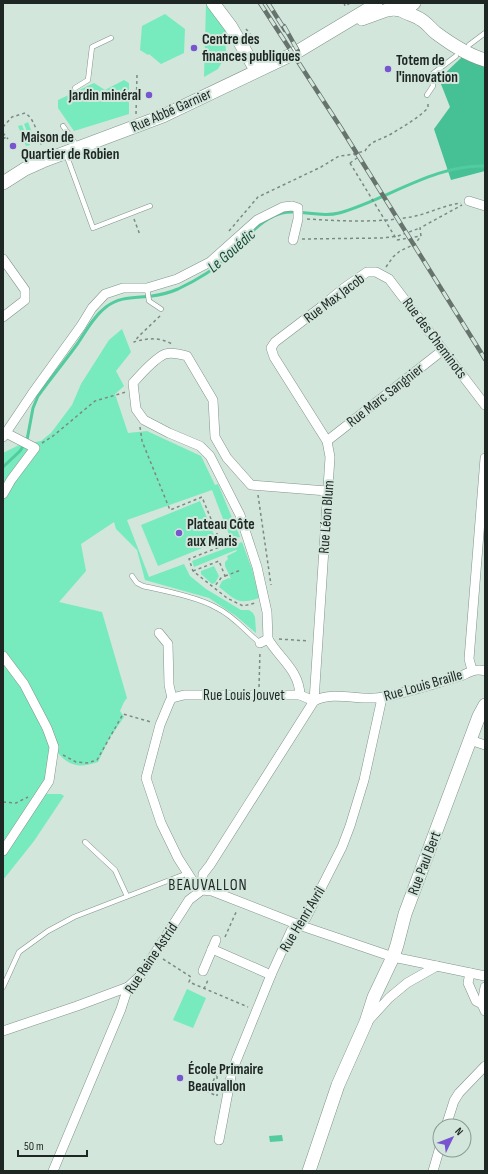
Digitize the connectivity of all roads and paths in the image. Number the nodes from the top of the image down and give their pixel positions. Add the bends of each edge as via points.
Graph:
1 (213, 3) edge
2 (344, 3) edge
3 (350, 3) edge
4 (376, 3) edge
5 (414, 3) edge
6 (394, 7) edge
7 (336, 29) junction
8 (485, 33) edge
9 (111, 38) dead end
10 (469, 45) dead end
11 (456, 56) dead end
12 (485, 60) edge
13 (256, 70) junction
14 (136, 75) dead end
15 (75, 88) dead end
16 (427, 95) joint
17 (136, 114) dead end
18 (64, 126) dead end
19 (3, 127) edge
20 (3, 133) edge
21 (3, 139) edge
22 (41, 146) dead end
23 (78, 148) junction
24 (65, 152) junction
25 (354, 154) junction
26 (3, 182) edge
27 (469, 201) junction
28 (150, 206) dead end
29 (485, 206) edge
30 (132, 214) junction
31 (298, 218) junction
32 (420, 228) junction
33 (140, 234) dead end
34 (421, 236) junction
35 (293, 240) joint
36 (231, 244) junction
37 (3, 259) edge
38 (382, 274) junction
39 (147, 289) junction
40 (161, 309) joint
41 (3, 317) edge
42 (271, 348) joint
43 (443, 350) junction
44 (164, 354) junction
45 (133, 390) junction
46 (485, 405) edge
47 (139, 428) dead end
48 (5, 435) edge
49 (327, 441) junction
50 (32, 447) junction
51 (485, 458) edge
52 (254, 485) junction
53 (327, 491) junction
54 (3, 494) edge
55 (247, 537) junction
56 (222, 546) junction
57 (241, 570) dead end
58 (193, 571) junction
59 (132, 576) dead end
60 (225, 576) junction
61 (214, 587) junction
62 (264, 600) junction
63 (158, 633) dead end
64 (264, 641) junction
65 (305, 641) dead end
66 (3, 656) edge
67 (472, 670) junction
68 (485, 672) edge
69 (299, 683) junction
70 (314, 684) junction
71 (259, 695) junction
72 (300, 695) junction
73 (172, 698) junction
74 (382, 698) junction
75 (314, 701) junction
76 (485, 705) edge
77 (160, 725) junction
78 (470, 740) junction
79 (485, 745) edge
80 (54, 747) junction
81 (44, 789) junction
82 (3, 802) edge
83 (85, 842) dead end
84 (3, 850) edge
85 (188, 873) junction
86 (202, 890) junction
87 (128, 896) junction
88 (240, 902) junction
89 (299, 925) junction
90 (216, 940) dead end
91 (215, 951) junction
92 (154, 954) junction
93 (393, 957) junction
94 (436, 966) junction
95 (203, 971) dead end
96 (470, 973) junction
97 (271, 975) junction
98 (485, 976) edge
99 (3, 987) edge
100 (128, 987) junction
101 (485, 987) edge
102 (484, 1007) edge
103 (256, 1011) junction
104 (366, 1022) junction
105 (3, 1031) edge
106 (485, 1066) edge
107 (213, 1094) dead end
108 (217, 1096) dead end
109 (449, 1118) edge
110 (219, 1140) dead end
111 (437, 1158) edge
112 (53, 1171) edge
113 (309, 1171) edge
114 (433, 1171) edge

1 - 13 main road via 231,27
2 - 3 path via 345,6
4 - 7 main road
5 - 6 main road via 408,8
6 - 7 main road
6 - 12 main road via 420,18 436,33
7 - 13 main road, Rue Abbé Garnier via 295,53
8 - 10 lane
9 - 15 lane via 92,47 88,80
11 - 16 lane via 431,76 433,86
13 - 23 main road, Rue Abbé Garnier via 163,116
14 - 17 path
16 - 25 path via 428,108 420,117 369,144 365,151
18 - 23 lane
19 - 22 path via 12,117 25,113 29,115
20 - 21 path via 7,138
23 - 24 main road, Rue Abbé Garnier
24 - 26 main road, Rue Abbé Garnier via 26,168
24 - 30 lane via 93,228
25 - 34 path, bridge via 357,158 350,163 397,240
25 - 36 path via 339,156 258,197 230,230 228,237
27 - 29 street
27 - 31 path via 412,217 376,221
27 - 32 path
28 - 30 lane
30 - 33 path
31 - 35 street
31 - 36 street via 298,208 283,208 257,220
32 - 34 path
32 - 35 path via 398,236 382,238
34 - 38 path, Rue Max Jacob via 415,244 393,257
36 - 39 street via 210,262 177,279
37 - 41 street via 25,290 25,300
38 - 42 street, Rue Max Jacob via 367,272 275,342
38 - 43 street, Rue des Cheminots via 389,278
39 - 40 lane via 149,301
39 - 48 street via 122,288 105,294 98,301
40 - 44 path via 165,312 134,342 151,338 177,346 164,351
42 - 49 street, Rue Léon Blum via 274,357
43 - 46 street, Rue des Cheminots
43 - 49 street, Rue Marc Sangnier
44 - 45 street via 133,383
44 - 52 street via 187,356 213,400 215,437 227,458
45 - 50 path via 95,401 53,436
45 - 55 street via 136,409 144,420 200,446 210,456 240,515
47 - 56 path via 170,510 202,497
48 - 50 street
49 - 53 street, Rue Léon Blum via 330,457
50 - 54 street
51 - 67 street via 469,659
52 - 53 street
52 - 62 path via 272,595 271,598
53 - 70 street, Rue Léon Blum
55 - 56 path
55 - 62 street
56 - 58 path via 189,559
57 - 60 path
58 - 60 path via 219,561
58 - 61 path
59 - 64 lane via 143,586 218,608
60 - 61 path
61 - 62 path via 227,598 244,606
62 - 64 street via 267,612
63 - 73 street via 168,644 169,685
64 - 65 path
64 - 69 street via 296,674
64 - 71 path
66 - 80 street via 24,684
67 - 68 street, Rue Louis Braille via 480,669
67 - 74 street, Rue Louis Braille via 461,676
69 - 70 street
69 - 72 street
70 - 75 street, Rue Léon Blum
71 - 72 street, Rue Louis Jouvet
71 - 73 street, Rue Louis Jouvet via 184,695
72 - 75 street, Rue Louis Jouvet
73 - 77 street
74 - 75 street, Rue Louis Braille via 329,696
74 - 89 street, Rue Henri Avril via 364,780 350,826 306,918
75 - 86 street via 203,874
76 - 78 main road, Rue Paul Bert
77 - 80 path via 123,714 97,760 87,763 65,757
77 - 85 street via 146,778 161,822
78 - 79 street
78 - 93 main road, Rue Paul Bert via 405,914
80 - 81 street via 48,781
81 - 82 path via 16,803
81 - 84 street
83 - 87 lane via 115,870
85 - 86 street
85 - 87 lane
86 - 88 street via 212,890
86 - 92 street, Rue Reine Astrid via 189,900
87 - 99 lane via 74,917 19,952
88 - 89 street
88 - 91 path
89 - 93 street
89 - 97 street, Rue Henri Avril via 291,931
90 - 91 street
91 - 95 street
91 - 97 street
92 - 100 street, Rue Reine Astrid via 141,975
92 - 103 path via 190,977 189,982
93 - 94 street
93 - 104 main road, Rue Paul Bert via 374,997
94 - 96 street
94 - 104 street, Rue Paul Bert via 407,983
96 - 98 street
96 - 102 street via 468,983 476,1001
97 - 103 street, Rue Henri Avril
100 - 105 street
100 - 112 street, Rue Reine Astrid
101 - 102 street
103 - 110 street, Rue Henri Avril via 232,1071
104 - 113 main road, Rue Paul Bert via 338,1085
106 - 109 street via 459,1093
107 - 108 path via 207,1092 217,1073
111 - 114 street

